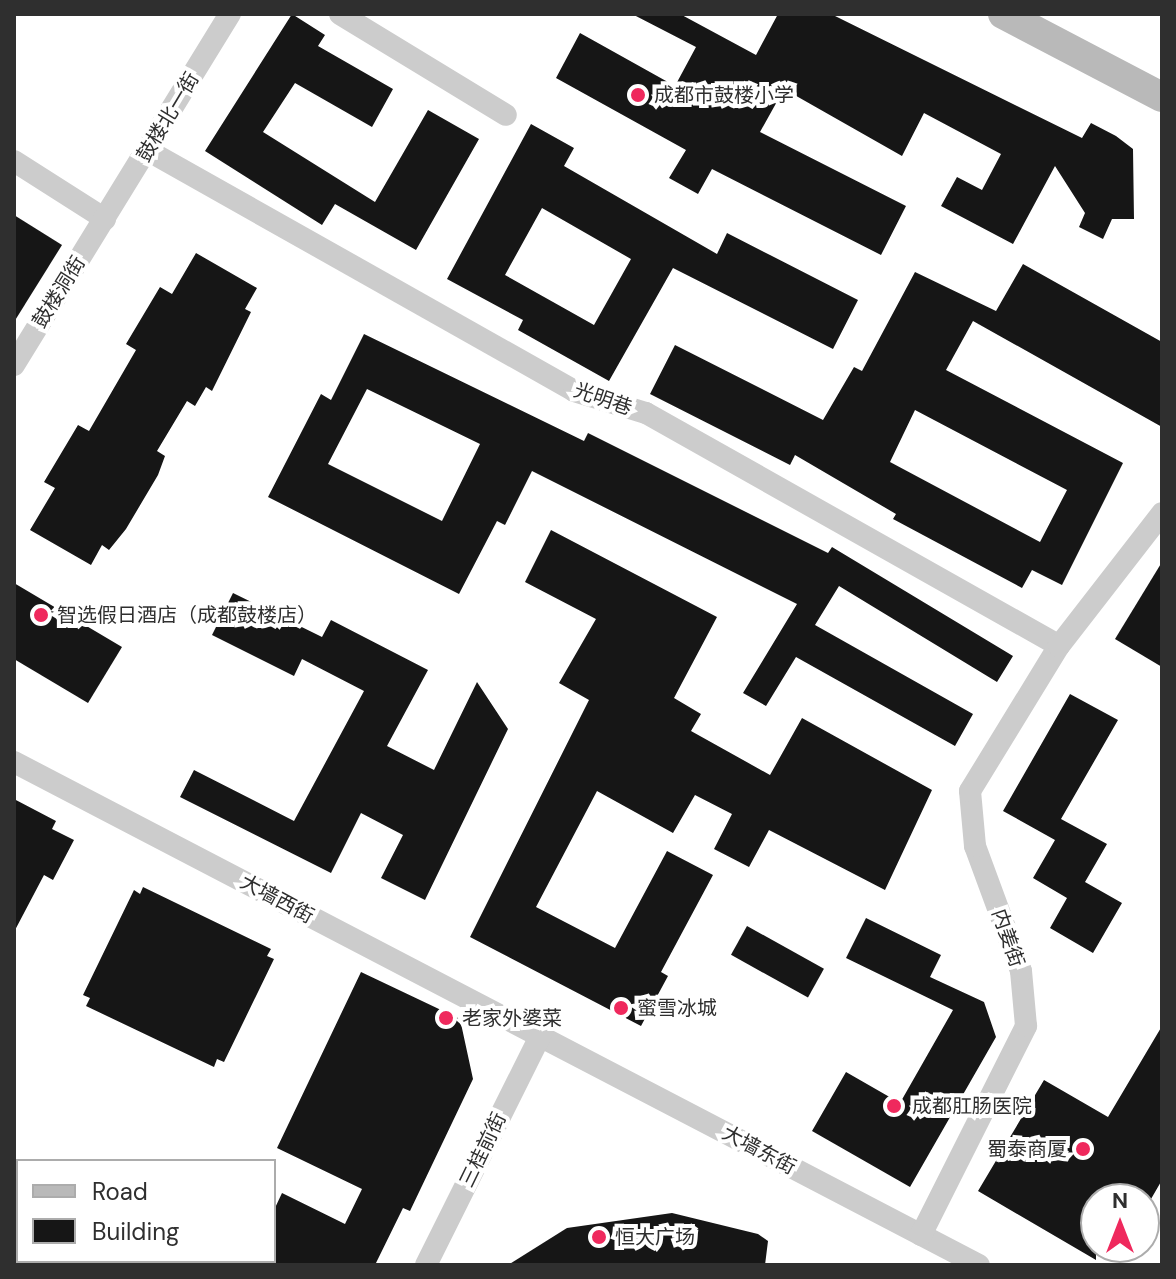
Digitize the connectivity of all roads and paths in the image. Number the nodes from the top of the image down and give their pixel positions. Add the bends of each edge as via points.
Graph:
1 (230, 14) edge
2 (340, 14) edge
3 (1003, 14) edge
4 (1162, 97) edge
5 (506, 115) dead end
6 (147, 150) junction
7 (14, 161) edge
8 (105, 219) junction
9 (14, 365) edge
10 (1162, 513) edge
11 (1059, 646) junction
12 (14, 762) edge
13 (540, 1036) junction
14 (921, 1235) junction
15 (426, 1265) edge
16 (979, 1265) edge

1 - 6 street, 鼓楼北一街
2 - 5 street
3 - 4 street
6 - 8 street, 鼓楼北一街
6 - 11 street, 光明巷 via 574,391 646,413
7 - 8 street
8 - 9 street, 鼓楼洞街
10 - 11 street, 内姜街
11 - 14 street, 内姜街 via 970,791 975,846 1021,971 1026,1026
12 - 13 street, 大墙西街
13 - 14 street, 大墙东街
13 - 15 street, 三桂前街
14 - 16 street, 大墙东街

